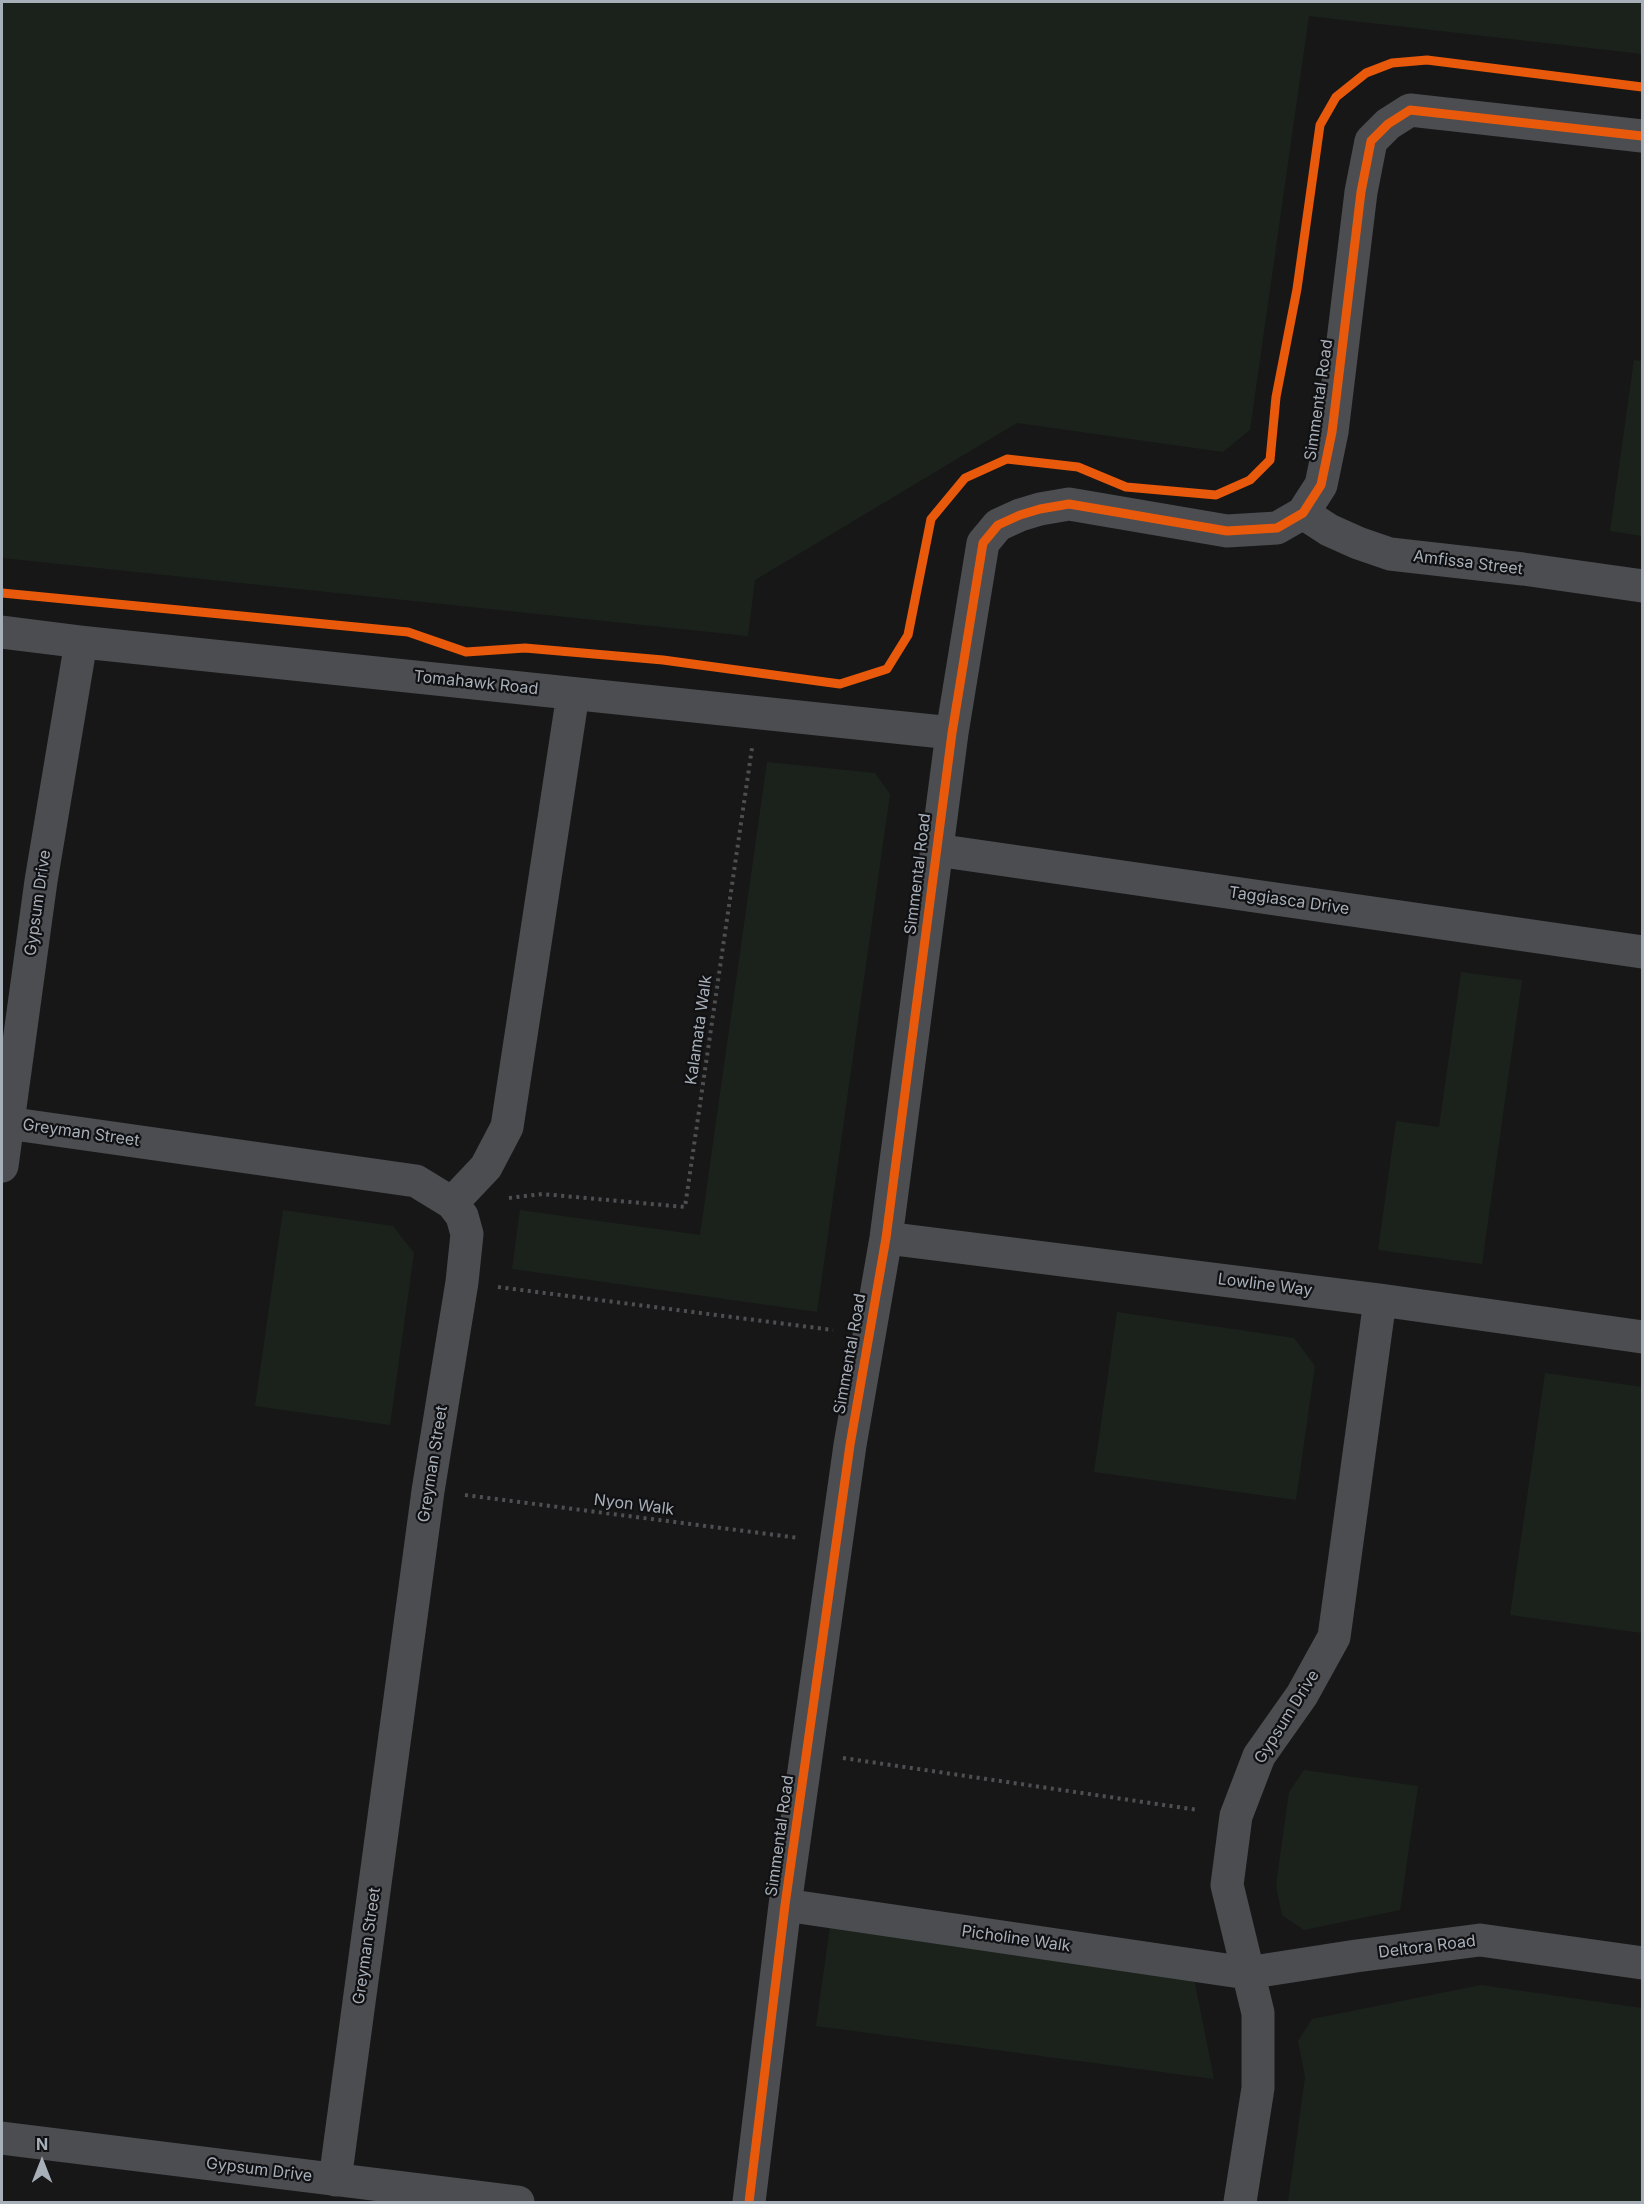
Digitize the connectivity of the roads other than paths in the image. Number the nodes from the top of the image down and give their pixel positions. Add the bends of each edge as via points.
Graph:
1 (1642, 136) edge
2 (1303, 513) junction
3 (1642, 586) edge
4 (2, 632) edge
5 (81, 642) junction
6 (573, 694) junction
7 (952, 733) junction
8 (936, 850) junction
9 (1642, 952) edge
10 (7, 1123) junction
11 (2, 1166) edge
12 (452, 1203) junction
13 (886, 1238) junction
14 (1380, 1300) junction
15 (1642, 1336) edge
16 (785, 1905) junction
17 (1642, 1963) edge
18 (1247, 1973) junction
19 (2, 2138) edge
20 (335, 2180) junction
21 (518, 2202) edge
22 (749, 2202) edge
23 (1240, 2202) edge

1 - 2 street, Simmental Road via 1410,110 1371,141 1361,192 1332,432 1321,484
2 - 3 street, Amfissa Street via 1329,530 1390,554
2 - 7 street, Simmental Road via 1277,528 1227,531 1069,504 1040,508 998,525 983,543
4 - 5 street, Tomahawk Road
5 - 6 street, Tomahawk Road
5 - 10 street, Gypsum Drive via 41,881
6 - 7 street, Tomahawk Road
6 - 12 street via 507,1127 486,1167
7 - 8 street, Simmental Road
8 - 9 street, Taggiasca Drive
8 - 13 street, Simmental Road
10 - 11 street, Gypsum Drive
10 - 12 street, Greyman Street via 416,1182
12 - 20 street, Greyman Street via 462,1216 467,1234 462,1282 428,1491
13 - 14 street, Lowline Way
13 - 16 street, Simmental Road via 836,1543
14 - 15 street, Lowline Way
14 - 18 street, Gypsum Drive via 1334,1637 1302,1695 1259,1756 1236,1816 1227,1885
16 - 18 street, Picholine Walk
16 - 22 street, Simmental Road
17 - 18 street, Deltora Road via 1480,1940
18 - 23 street, Gypsum Drive via 1258,2013 1258,2088
19 - 20 street, Gypsum Drive
20 - 21 street, Gypsum Drive

